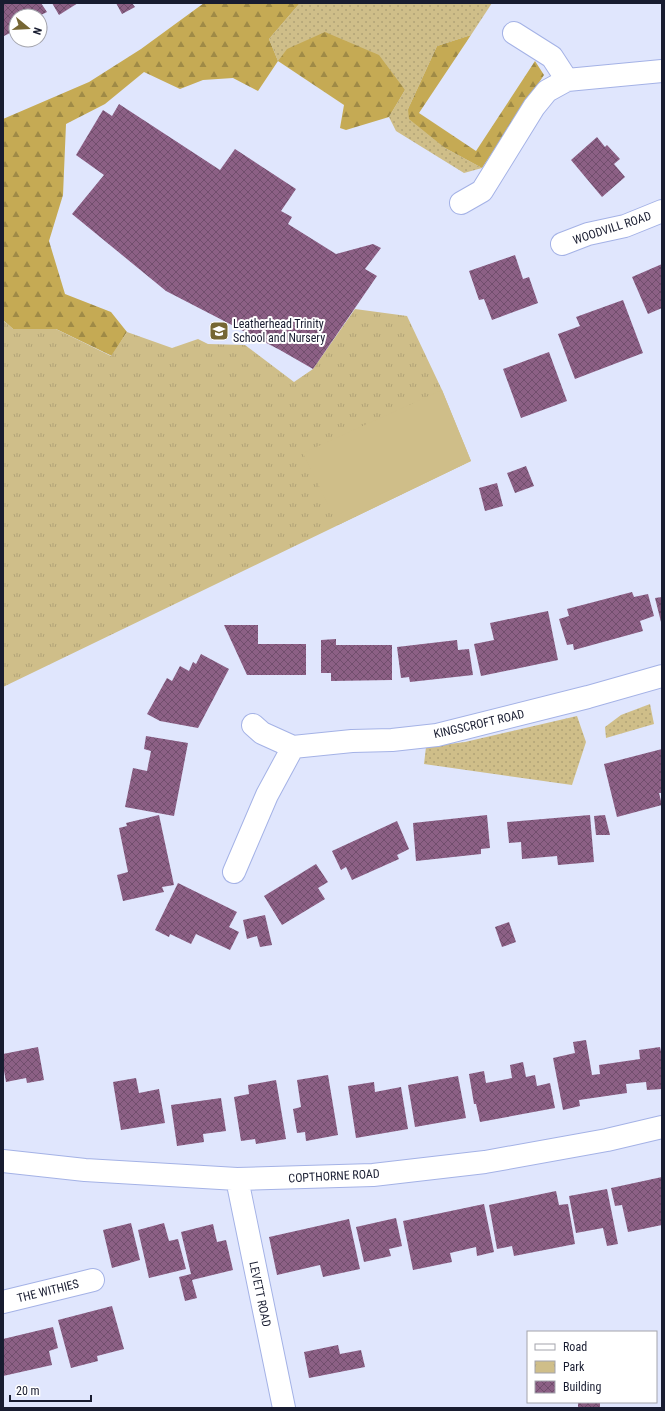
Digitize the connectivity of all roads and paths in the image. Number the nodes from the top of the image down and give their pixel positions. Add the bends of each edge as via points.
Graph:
1 (514, 33) dead end
2 (662, 71) edge
3 (567, 80) junction
4 (461, 204) dead end
5 (662, 211) edge
6 (562, 244) dead end
7 (662, 676) edge
8 (253, 725) dead end
9 (293, 747) junction
10 (234, 872) dead end
11 (662, 1127) edge
12 (3, 1161) edge
13 (237, 1179) junction
14 (93, 1280) dead end
15 (3, 1302) edge
16 (284, 1408) edge

1 - 3 street via 552,57
2 - 3 street
3 - 4 street via 547,91 534,107 482,191
5 - 6 street, WOODVILL ROAD via 625,226 588,234
7 - 9 street, KINGSCROFT ROAD via 437,734
8 - 9 street via 262,733
9 - 10 street via 267,795
11 - 13 street, COPTHORNE ROAD via 485,1162 415,1171 373,1175
12 - 13 street, COPTHORNE ROAD via 85,1170
13 - 16 street, LEVETT ROAD
14 - 15 street, THE WITHIES

